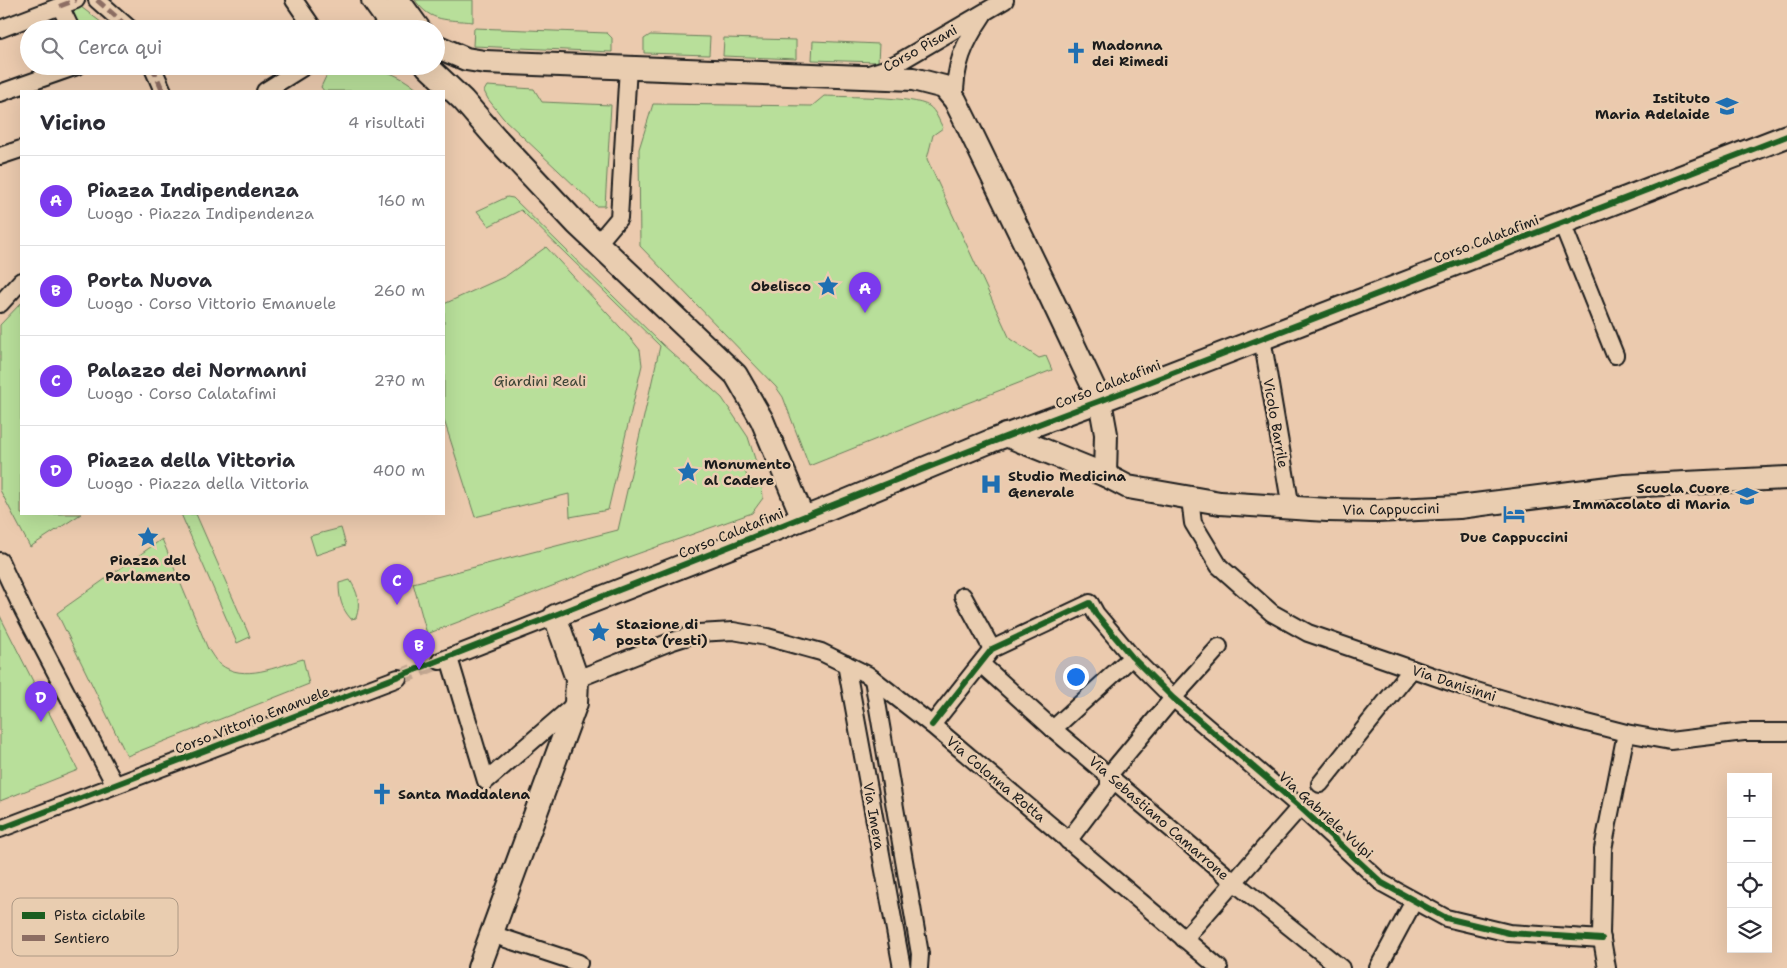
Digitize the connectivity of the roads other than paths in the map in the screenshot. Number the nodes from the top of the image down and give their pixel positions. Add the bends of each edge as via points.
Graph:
1 (76, 0) edge
2 (97, 0) edge
3 (294, 0) edge
4 (373, 0) edge
5 (1005, 0) edge
6 (60, 6) junction
7 (986, 10) junction
8 (405, 18) edge
9 (23, 20) edge
10 (67, 20) edge
11 (120, 20) edge
12 (308, 20) edge
13 (20, 21) edge
14 (0, 29) edge
15 (445, 50) edge
16 (485, 62) junction
17 (628, 67) junction
18 (51, 75) edge
19 (156, 75) edge
20 (289, 75) edge
21 (436, 75) edge
22 (858, 76) junction
23 (163, 90) edge
24 (266, 90) edge
25 (0, 93) edge
26 (463, 100) junction
27 (955, 100) junction
28 (1787, 136) edge
29 (20, 149) edge
30 (0, 156) edge
31 (1562, 223) junction
32 (598, 243) junction
33 (20, 282) edge
34 (0, 304) edge
35 (1262, 338) junction
36 (1615, 355) dead end
37 (1100, 401) junction
38 (1006, 435) junction
39 (1104, 475) junction
40 (1787, 478) edge
41 (1190, 498) junction
42 (1291, 508) junction
43 (803, 518) junction
44 (0, 561) edge
45 (963, 596) dead end
46 (555, 616) junction
47 (1219, 647) dead end
48 (992, 648) junction
49 (1132, 658) junction
50 (846, 664) junction
51 (981, 664) junction
52 (1412, 669) junction
53 (398, 678) tunnel mouth
54 (577, 679) junction
55 (873, 679) junction
56 (1173, 698) junction
57 (576, 703) junction
58 (932, 725) junction
59 (1053, 729) junction
60 (1787, 732) edge
61 (1626, 733) junction
62 (1109, 775) junction
63 (1320, 784) dead end
64 (115, 785) junction
65 (1300, 807) junction
66 (0, 830) edge
67 (1068, 841) junction
68 (1234, 882) junction
69 (1414, 901) junction
70 (491, 934) junction
71 (1184, 939) junction
72 (1602, 939) junction
73 (579, 963) dead end
74 (479, 968) edge
75 (902, 968) edge
76 (918, 968) edge
77 (1219, 968) edge
78 (1341, 968) edge
79 (1378, 968) edge
80 (1607, 968) edge

1 - 6 street
2 - 11 street
3 - 12 street
4 - 8 main road
5 - 7 street, Corso Pisani
6 - 9 street
6 - 10 street
7 - 22 street, Corso Pisani via 899,62
7 - 27 street via 969,35 959,58 954,83
13 - 14 street
15 - 16 main road via 466,59
16 - 17 main road
16 - 26 main road via 469,65 458,76
17 - 22 main road
17 - 32 street via 619,218
18 - 25 street
19 - 23 street
20 - 24 street
21 - 26 main road
22 - 27 main road via 913,78 944,87
26 - 32 main road
27 - 37 main road
28 - 31 main road, Corso Calatafimi
29 - 30 street
31 - 35 main road, Corso Calatafimi
31 - 36 street
32 - 43 main road via 736,376 762,420
33 - 34 street
35 - 37 main road, Corso Calatafimi
35 - 42 street, Vicolo Barrile
37 - 38 main road, Corso Calatafimi
37 - 39 main road via 1106,434
38 - 39 main road, Via Cappuccini
38 - 43 main road, Corso Calatafimi
39 - 41 main road, Via Cappuccini via 1128,487
40 - 42 main road, Via Cappuccini via 1625,486 1459,507 1377,511
41 - 42 main road, Via Cappuccini
41 - 52 street, Via Danisinni via 1193,523 1219,566 1272,613 1308,633
43 - 46 main road, Corso Calatafimi
44 - 64 street
45 - 48 street
46 - 54 main road
46 - 57 street, Corso Calatafimi via 445,659 486,781
47 - 56 street
48 - 49 street, Via Gabriele Vulpi via 1090,603
48 - 51 street
49 - 56 street, Via Gabriele Vulpi
49 - 59 street
50 - 54 street, Via Colonna Rotta via 796,644 733,631 688,636
50 - 55 street, Via Colonna Rotta
50 - 75 street, Via Imera
51 - 58 street
51 - 59 street, Via Sebastiano Camarrone
52 - 61 street, Via Danisinni via 1473,690
52 - 63 street
53 - 64 street, Corso Vittorio Emanuele
54 - 57 main road
55 - 58 street, Via Colonna Rotta
55 - 76 street via 920,954
56 - 62 street
56 - 65 street, Via Gabriele Vulpi
57 - 70 main road
58 - 67 street, Via Colonna Rotta
59 - 62 street, Via Sebastiano Camarrone
60 - 61 street, Via Danisinni via 1744,732 1670,741
61 - 72 street via 1603,849
62 - 67 street via 1109,787
62 - 68 street, Via Sebastiano Camarrone
64 - 66 street, Corso Vittorio Emanuele
65 - 68 street
65 - 69 street, Via Gabriele Vulpi via 1382,883
67 - 71 street, Via Colonna Rotta
68 - 71 street
68 - 78 street, Via Sebastiano Camarrone
69 - 72 street, Via Gabriele Vulpi via 1446,918 1509,933
69 - 79 street
70 - 73 street
70 - 74 main road
71 - 77 street, Via Colonna Rotta
72 - 80 street

